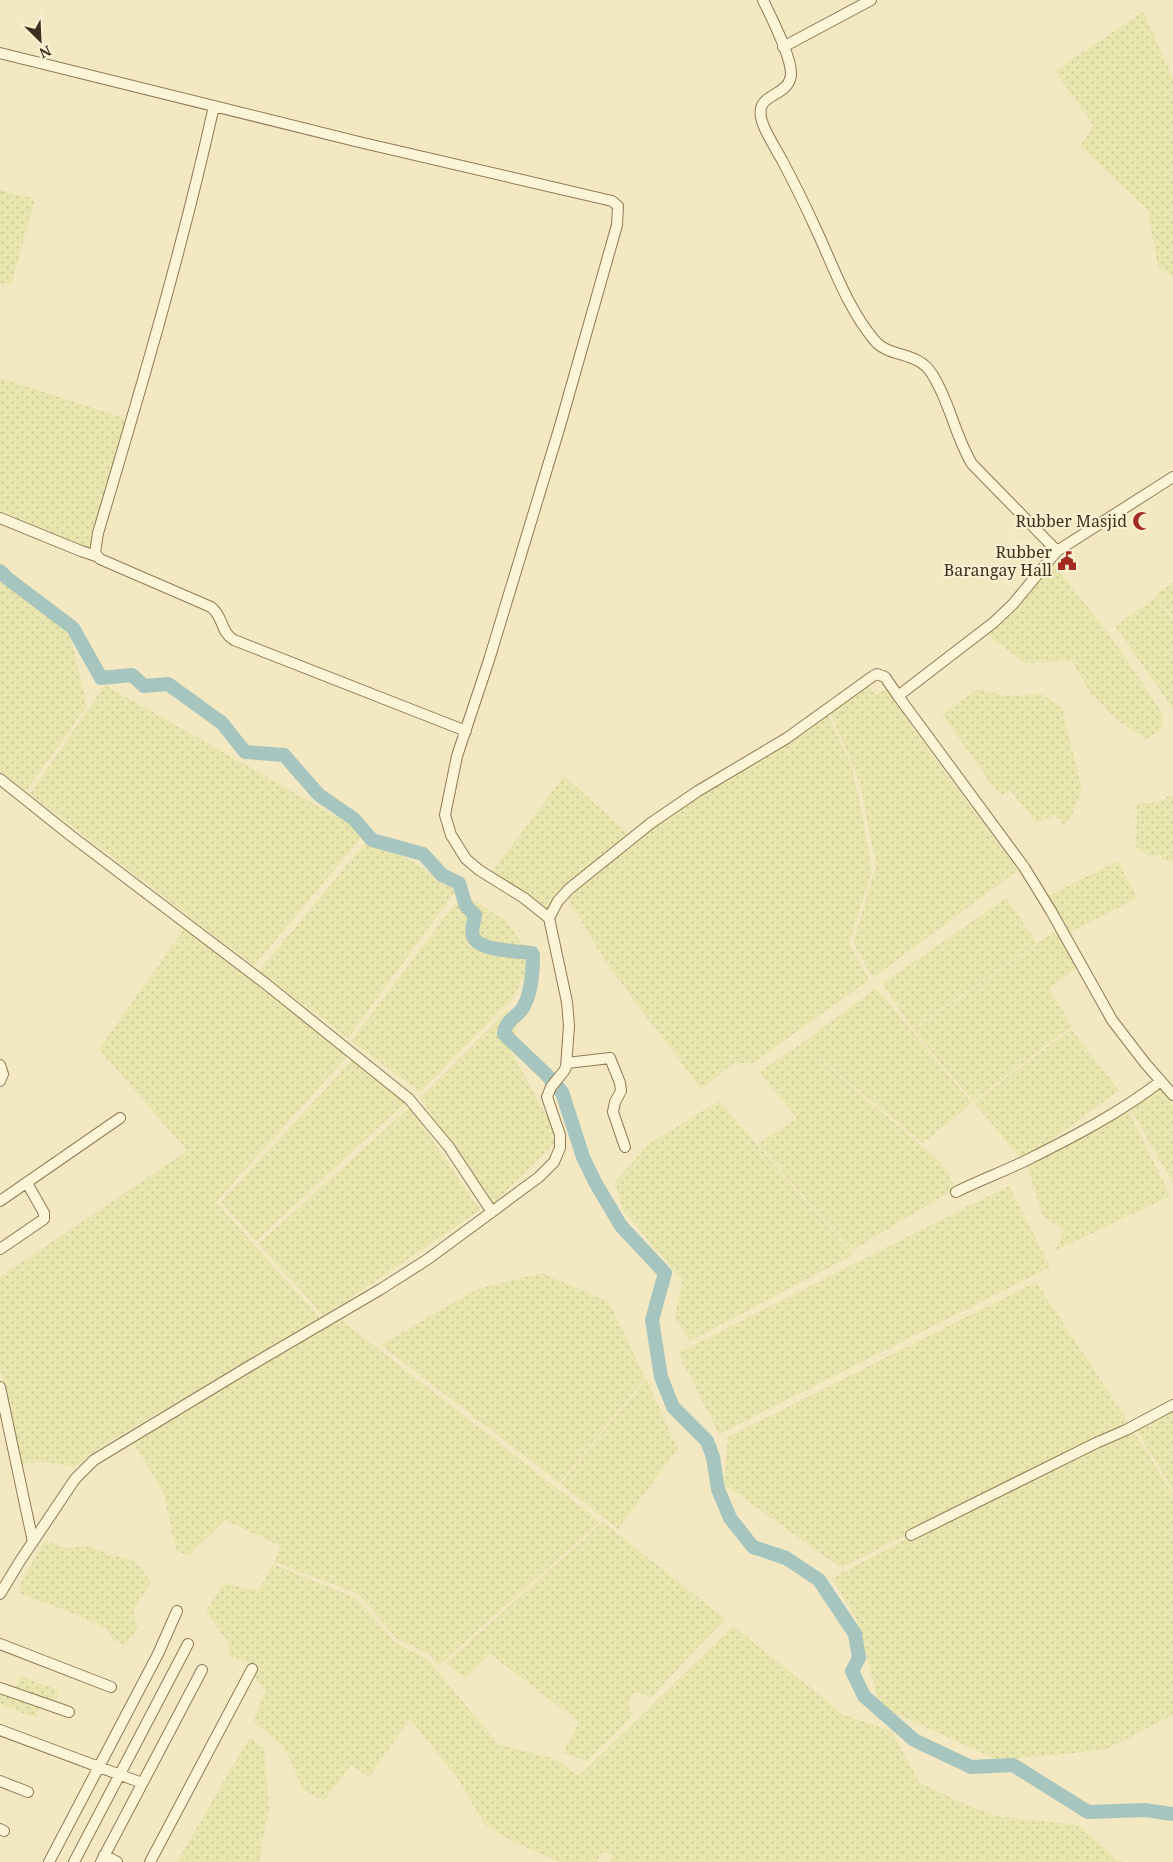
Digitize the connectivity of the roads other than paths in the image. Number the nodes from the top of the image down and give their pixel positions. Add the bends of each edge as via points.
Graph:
1 (763, 0) edge
2 (871, 0) edge
3 (784, 47) junction
4 (0, 54) edge
5 (214, 106) junction
6 (1172, 478) edge
7 (0, 518) edge
8 (1058, 551) junction
9 (96, 556) junction
10 (898, 696) junction
11 (466, 731) junction
12 (0, 779) edge
13 (549, 918) junction
14 (567, 1063) junction
15 (0, 1065) edge
16 (0, 1081) edge
17 (1161, 1081) junction
18 (1173, 1095) edge
19 (120, 1118) dead end
20 (625, 1147) dead end
21 (27, 1183) junction
22 (956, 1192) dead end
23 (0, 1201) edge
24 (492, 1212) junction
25 (0, 1249) edge
26 (0, 1387) edge
27 (1173, 1405) edge
28 (911, 1535) dead end
29 (33, 1542) junction
30 (0, 1594) edge
31 (178, 1611) dead end
32 (0, 1644) edge
33 (188, 1644) dead end
34 (252, 1669) dead end
35 (202, 1670) dead end
36 (111, 1687) dead end
37 (0, 1688) edge
38 (69, 1712) dead end
39 (0, 1730) edge
40 (100, 1767) junction
41 (121, 1775) junction
42 (0, 1781) edge
43 (142, 1783) junction
44 (28, 1792) dead end
45 (102, 1859) edge
46 (49, 1862) edge
47 (74, 1862) edge
48 (117, 1862) edge
49 (150, 1862) edge

1 - 3 street
2 - 3 street
3 - 8 street via 791,75 784,87 760,107 760,114 848,298 876,342 927,366 972,464
4 - 5 street
5 - 9 street via 190,208 95,545
5 - 11 street via 540,183 612,201 618,206 617,224 594,309
6 - 8 street
7 - 9 street
8 - 10 street via 993,623
9 - 11 street via 211,607 218,614 226,634 234,640
10 - 13 street via 885,677 873,676 787,738 651,823 569,889
10 - 17 street via 1024,867 1109,1015
11 - 13 street via 457,756 445,815 451,835 466,859
12 - 24 street via 274,990 409,1099 449,1147
13 - 14 street via 568,1008
14 - 20 street via 610,1058 621,1091 613,1112
14 - 24 street via 548,1093 560,1135 558,1155 539,1177
15 - 16 street via 3,1074
17 - 18 street
17 - 22 street via 1090,1127
19 - 21 street
21 - 23 street
21 - 25 street via 44,1213 44,1219
24 - 29 street via 381,1289 94,1460 75,1479
26 - 29 street
27 - 28 street
29 - 30 street
31 - 40 street
32 - 36 street
33 - 41 street
34 - 49 street
35 - 43 street
37 - 38 street
39 - 40 street
40 - 41 street
40 - 46 street
41 - 43 street
41 - 47 street
42 - 44 street
43 - 45 street
45 - 48 street

